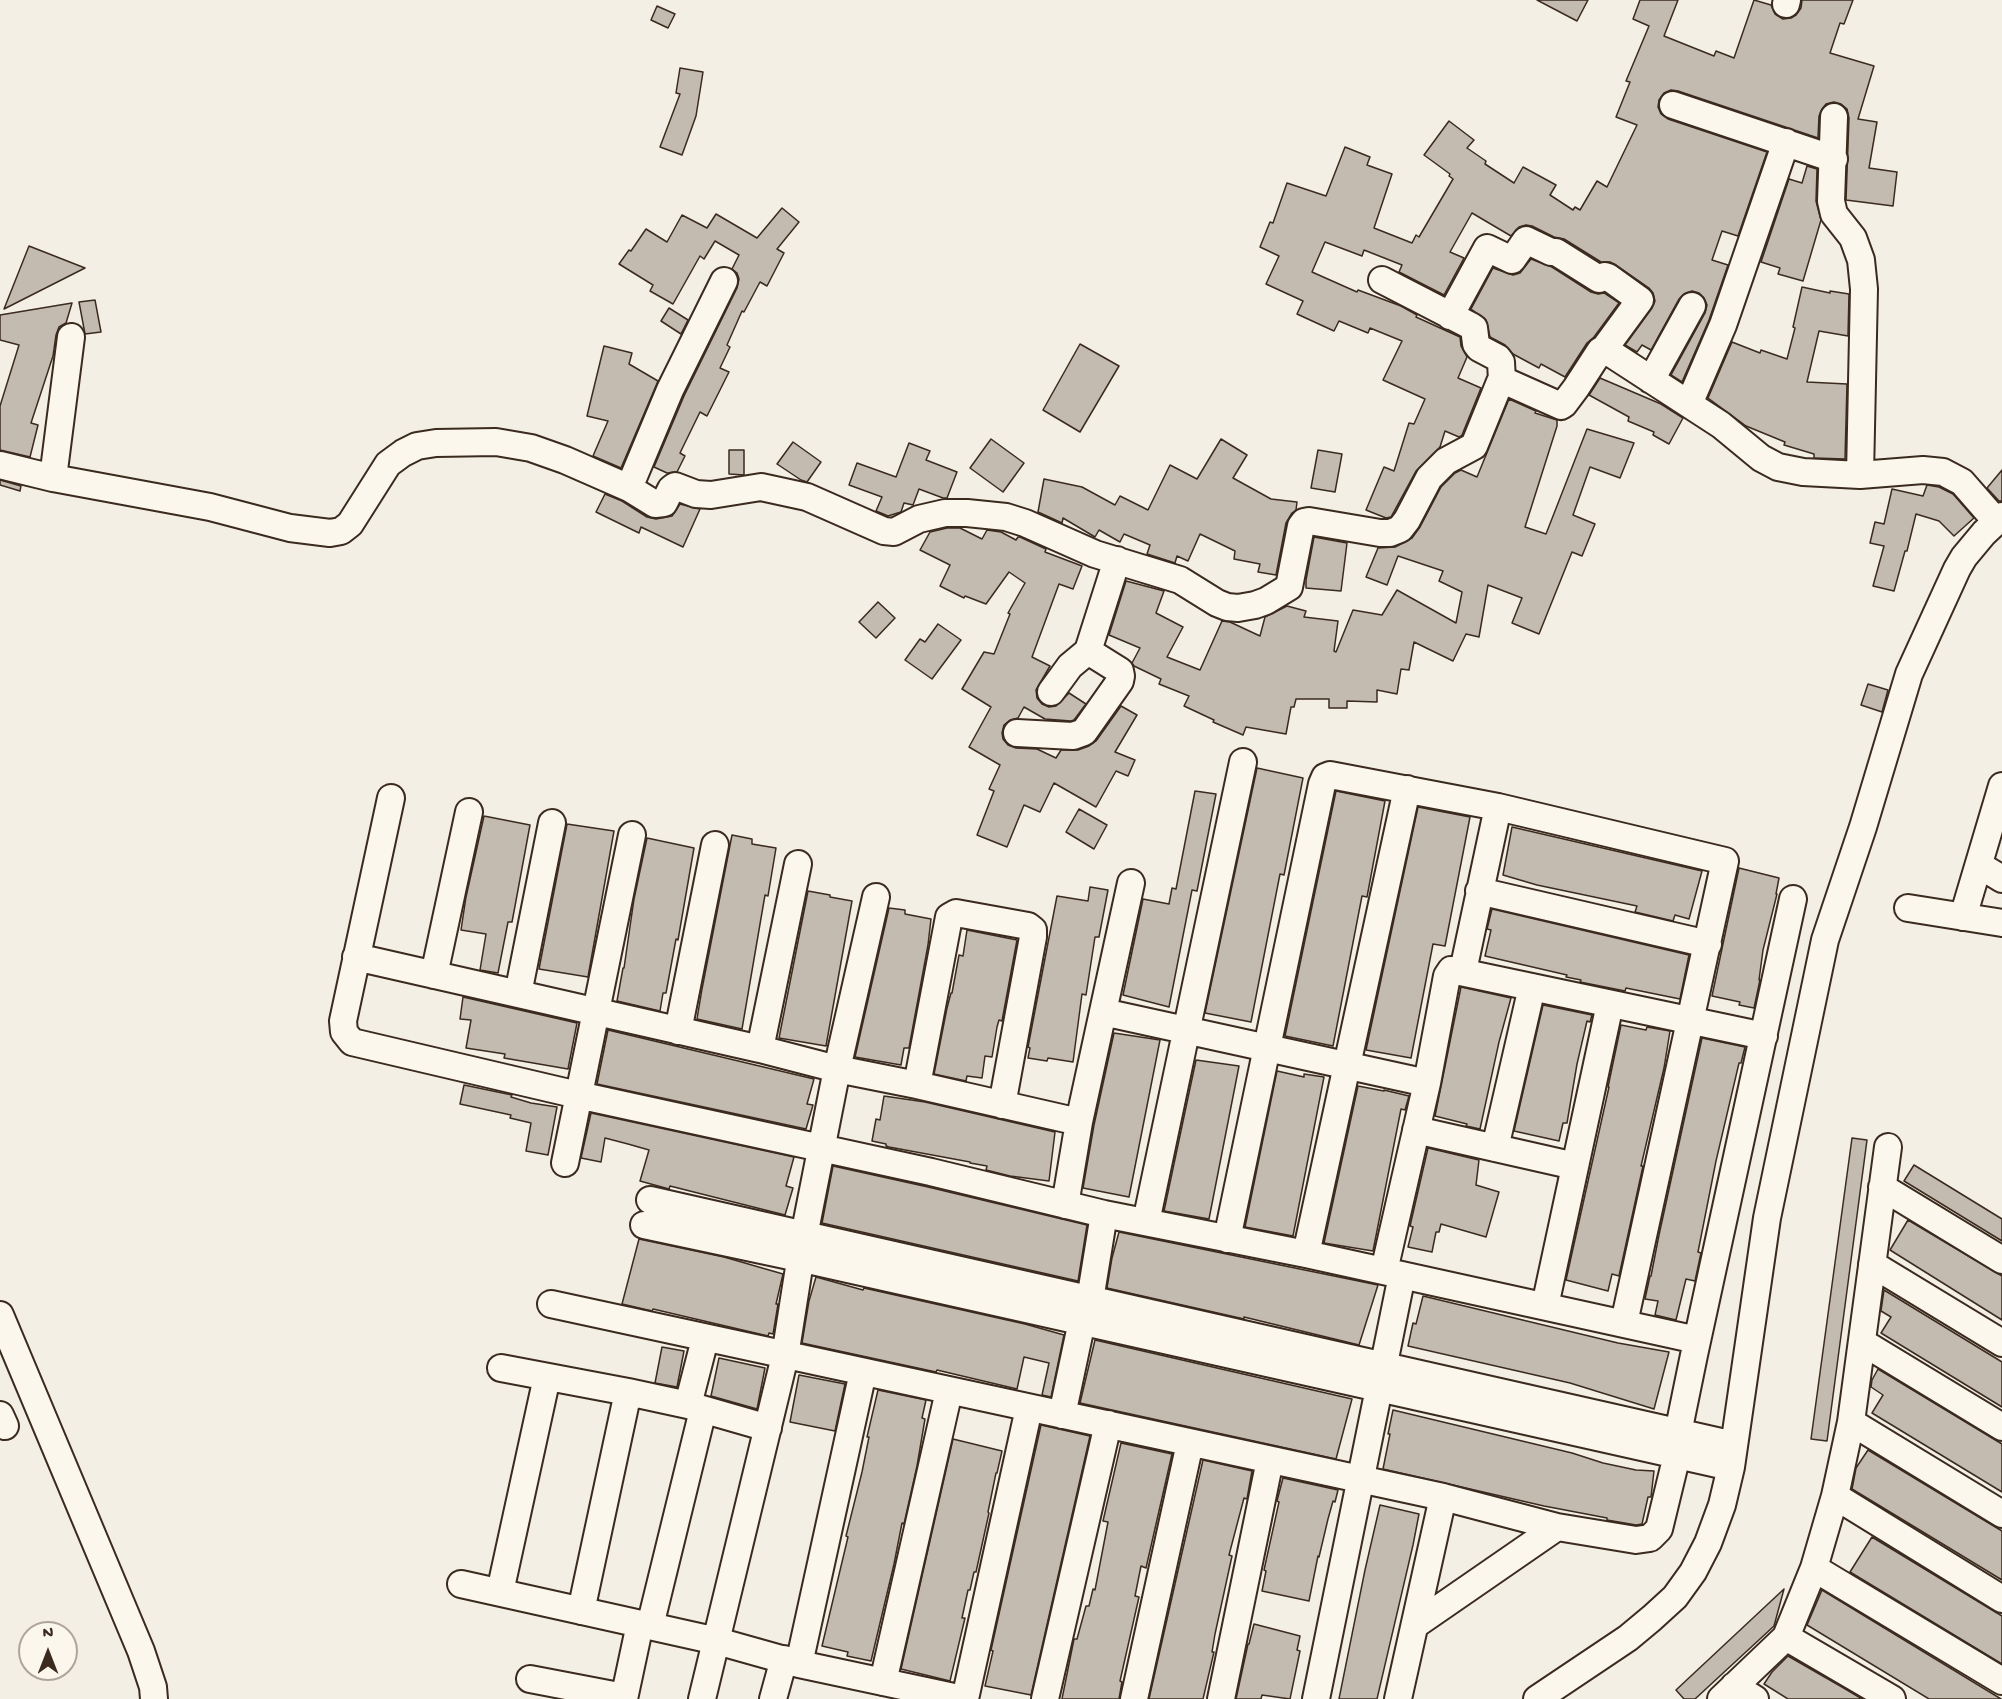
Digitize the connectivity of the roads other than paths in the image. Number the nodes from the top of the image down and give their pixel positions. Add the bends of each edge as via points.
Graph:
1 (1673, 105) dead end
2 (1834, 117) dead end
3 (1786, 142) junction
4 (1834, 159) junction
5 (1382, 280) dead end
6 (724, 281) dead end
7 (1692, 306) dead end
8 (1450, 316) junction
9 (70, 337) dead end
10 (1604, 349) junction
11 (1651, 380) junction
12 (1502, 381) junction
13 (1689, 404) junction
14 (0, 465) edge
15 (1860, 474) junction
16 (52, 478) junction
17 (629, 488) junction
18 (1999, 519) edge
19 (1117, 560) junction
20 (1088, 651) junction
21 (1051, 692) dead end
22 (1017, 733) dead end
23 (1243, 762) dead end
24 (1407, 789) junction
25 (2002, 789) edge
26 (391, 798) dead end
27 (1498, 807) junction
28 (469, 812) dead end
29 (552, 823) dead end
30 (632, 835) dead end
31 (716, 845) dead end
32 (798, 864) dead end
33 (1979, 865) junction
34 (2002, 879) edge
35 (1131, 883) dead end
36 (1479, 891) junction
37 (876, 897) dead end
38 (1793, 899) dead end
39 (1908, 908) dead end
40 (1963, 917) junction
41 (2002, 923) edge
42 (1708, 944) junction
43 (356, 957) junction
44 (1463, 971) junction
45 (434, 975) junction
46 (1532, 987) junction
47 (518, 994) junction
48 (1610, 1004) junction
49 (596, 1012) junction
50 (1103, 1012) junction
51 (1690, 1022) junction
52 (1186, 1030) junction
53 (678, 1031) junction
54 (1764, 1036) junction
55 (1266, 1048) junction
56 (760, 1049) junction
57 (1346, 1065) junction
58 (837, 1069) junction
59 (1427, 1083) junction
60 (917, 1085) junction
61 (578, 1095) junction
62 (1002, 1104) junction
63 (1079, 1122) junction
64 (1416, 1130) junction
65 (1888, 1147) dead end
66 (1495, 1148) junction
67 (821, 1149) junction
68 (564, 1163) dead end
69 (1575, 1166) junction
70 (1882, 1187) junction
71 (650, 1200) dead end
72 (1065, 1205) junction
73 (1104, 1214) junction
74 (1146, 1222) junction
75 (644, 1225) dead end
76 (1227, 1239) junction
77 (802, 1247) junction
78 (1306, 1254) junction
79 (2002, 1260) edge
80 (1872, 1264) junction
81 (1394, 1273) junction
82 (551, 1304) dead end
83 (1545, 1306) junction
84 (1086, 1310) junction
85 (0, 1315) edge
86 (1624, 1323) junction
87 (705, 1339) junction
88 (1697, 1340) junction
89 (1862, 1342) junction
90 (2002, 1343) edge
91 (785, 1356) junction
92 (501, 1368) dead end
93 (863, 1372) junction
94 (547, 1377) junction
95 (1382, 1377) junction
96 (948, 1391) junction
97 (628, 1392) junction
98 (695, 1407) junction
99 (1029, 1408) junction
100 (1062, 1415) junction
101 (1851, 1422) junction
102 (1108, 1424) junction
103 (2002, 1427) edge
104 (768, 1428) junction
105 (1190, 1443) junction
106 (1678, 1444) junction
107 (1733, 1456) junction
108 (1270, 1460) junction
109 (1361, 1479) junction
110 (1835, 1496) junction
111 (1443, 1497) junction
112 (2002, 1514) edge
113 (1557, 1527) junction
114 (1814, 1568) junction
115 (461, 1584) dead end
116 (500, 1592) junction
117 (2002, 1599) edge
118 (581, 1611) junction
119 (645, 1625) junction
120 (1415, 1625) junction
121 (1786, 1637) junction
122 (717, 1641) junction
123 (792, 1661) junction
124 (530, 1679) dead end
125 (2002, 1681) edge
126 (884, 1682) junction
127 (1737, 1695) edge
128 (624, 1698) edge
129 (154, 1699) edge
130 (702, 1699) edge
131 (773, 1699) edge
132 (964, 1699) edge
133 (1045, 1699) edge
134 (1134, 1699) edge
135 (1221, 1699) edge
136 (1316, 1699) edge
137 (1398, 1699) edge
138 (1537, 1699) edge
139 (1892, 1699) edge

1 - 3 street
2 - 4 street
3 - 4 street
3 - 13 street via 1723,325
4 - 15 street via 1833,214 1853,238 1861,260 1864,289
5 - 8 street
6 - 17 street via 670,390
7 - 11 street
8 - 10 street via 1487,248 1512,260 1527,240 1556,252 1599,279 1608,277 1640,300
8 - 12 street via 1474,328 1479,348 1498,358
9 - 16 street
10 - 11 street
10 - 12 street via 1561,406
11 - 13 street
12 - 19 street via 1497,385 1474,446 1446,461 1429,478 1400,529 1380,532 1304,522 1289,587 1274,597 1255,605 1227,607 1180,580
13 - 15 street via 1761,458 1778,466 1803,472
14 - 16 street
15 - 18 street via 1943,472 1962,482
16 - 17 street via 330,533 350,524 388,464 417,446 436,443 496,442 531,448
17 - 19 street via 655,504 664,503 675,486 711,495 761,487 807,497 894,532 919,519 945,513 1006,517
18 - 107 street via 1964,557 1909,674 1825,940 1767,1218
19 - 20 street
20 - 21 street via 1070,666
20 - 22 street via 1120,671 1121,676 1084,732 1073,736
23 - 52 street
24 - 27 street
24 - 55 street via 1325,777
24 - 57 street
25 - 33 street
26 - 43 street
27 - 36 street
27 - 42 street via 1725,861
28 - 45 street
29 - 47 street
30 - 49 street
31 - 53 street
32 - 56 street
33 - 34 street
33 - 40 street
35 - 50 street
36 - 42 street
36 - 44 street
37 - 58 street
38 - 54 street
39 - 40 street
40 - 41 street
42 - 51 street
43 - 45 street
43 - 61 street via 343,1026 352,1042
44 - 46 street
44 - 59 street via 1451,970 1447,976
45 - 47 street
46 - 48 street
46 - 66 street
47 - 49 street
48 - 51 street
48 - 69 street
49 - 53 street
49 - 61 street
50 - 52 street
50 - 63 street
51 - 54 street
51 - 86 street
52 - 55 street
52 - 74 street
53 - 56 street
54 - 88 street
55 - 57 street
55 - 76 street
56 - 58 street
57 - 59 street
57 - 78 street
58 - 60 street
58 - 67 street
59 - 64 street
60 - 62 street
60 - 62 street via 948,917 956,913 1028,926 1034,937
61 - 67 street
61 - 68 street
62 - 63 street
63 - 72 street
64 - 66 street
64 - 81 street
65 - 70 street
66 - 69 street
67 - 72 street
67 - 77 street
69 - 83 street
70 - 79 street
70 - 80 street
71 - 77 street
72 - 73 street
73 - 74 street
73 - 84 street
74 - 76 street
75 - 77 street
76 - 78 street
77 - 84 street
77 - 91 street
78 - 81 street
80 - 89 street
80 - 90 street
81 - 83 street
81 - 95 street
82 - 87 street
83 - 86 street
84 - 95 street
84 - 100 street
85 - 129 street via 141,1651
86 - 88 street
87 - 91 street
87 - 98 street
88 - 106 street
89 - 101 street
89 - 103 street
91 - 93 street
91 - 104 street
92 - 94 street
93 - 96 street
93 - 123 street
94 - 97 street
94 - 116 street
95 - 106 street
95 - 109 street
96 - 99 street
96 - 126 street
97 - 98 street
97 - 118 street
98 - 104 street
98 - 119 street
99 - 100 street
99 - 132 street
100 - 102 street
101 - 110 street
101 - 112 street
102 - 105 street
102 - 133 street
104 - 122 street
105 - 108 street
105 - 134 street
106 - 107 street
106 - 113 street via 1659,1529 1650,1538 1636,1540
107 - 138 street via 1708,1543 1675,1596 1628,1638
108 - 109 street
108 - 135 street
109 - 111 street
109 - 136 street
110 - 114 street
110 - 117 street
111 - 113 street
111 - 120 street
113 - 120 street
114 - 121 street
114 - 125 street
115 - 116 street
116 - 118 street
118 - 119 street
119 - 122 street
119 - 128 street
120 - 137 street
121 - 127 street
121 - 139 street
122 - 123 street
122 - 130 street
123 - 126 street
123 - 131 street
124 - 128 street
126 - 132 street

